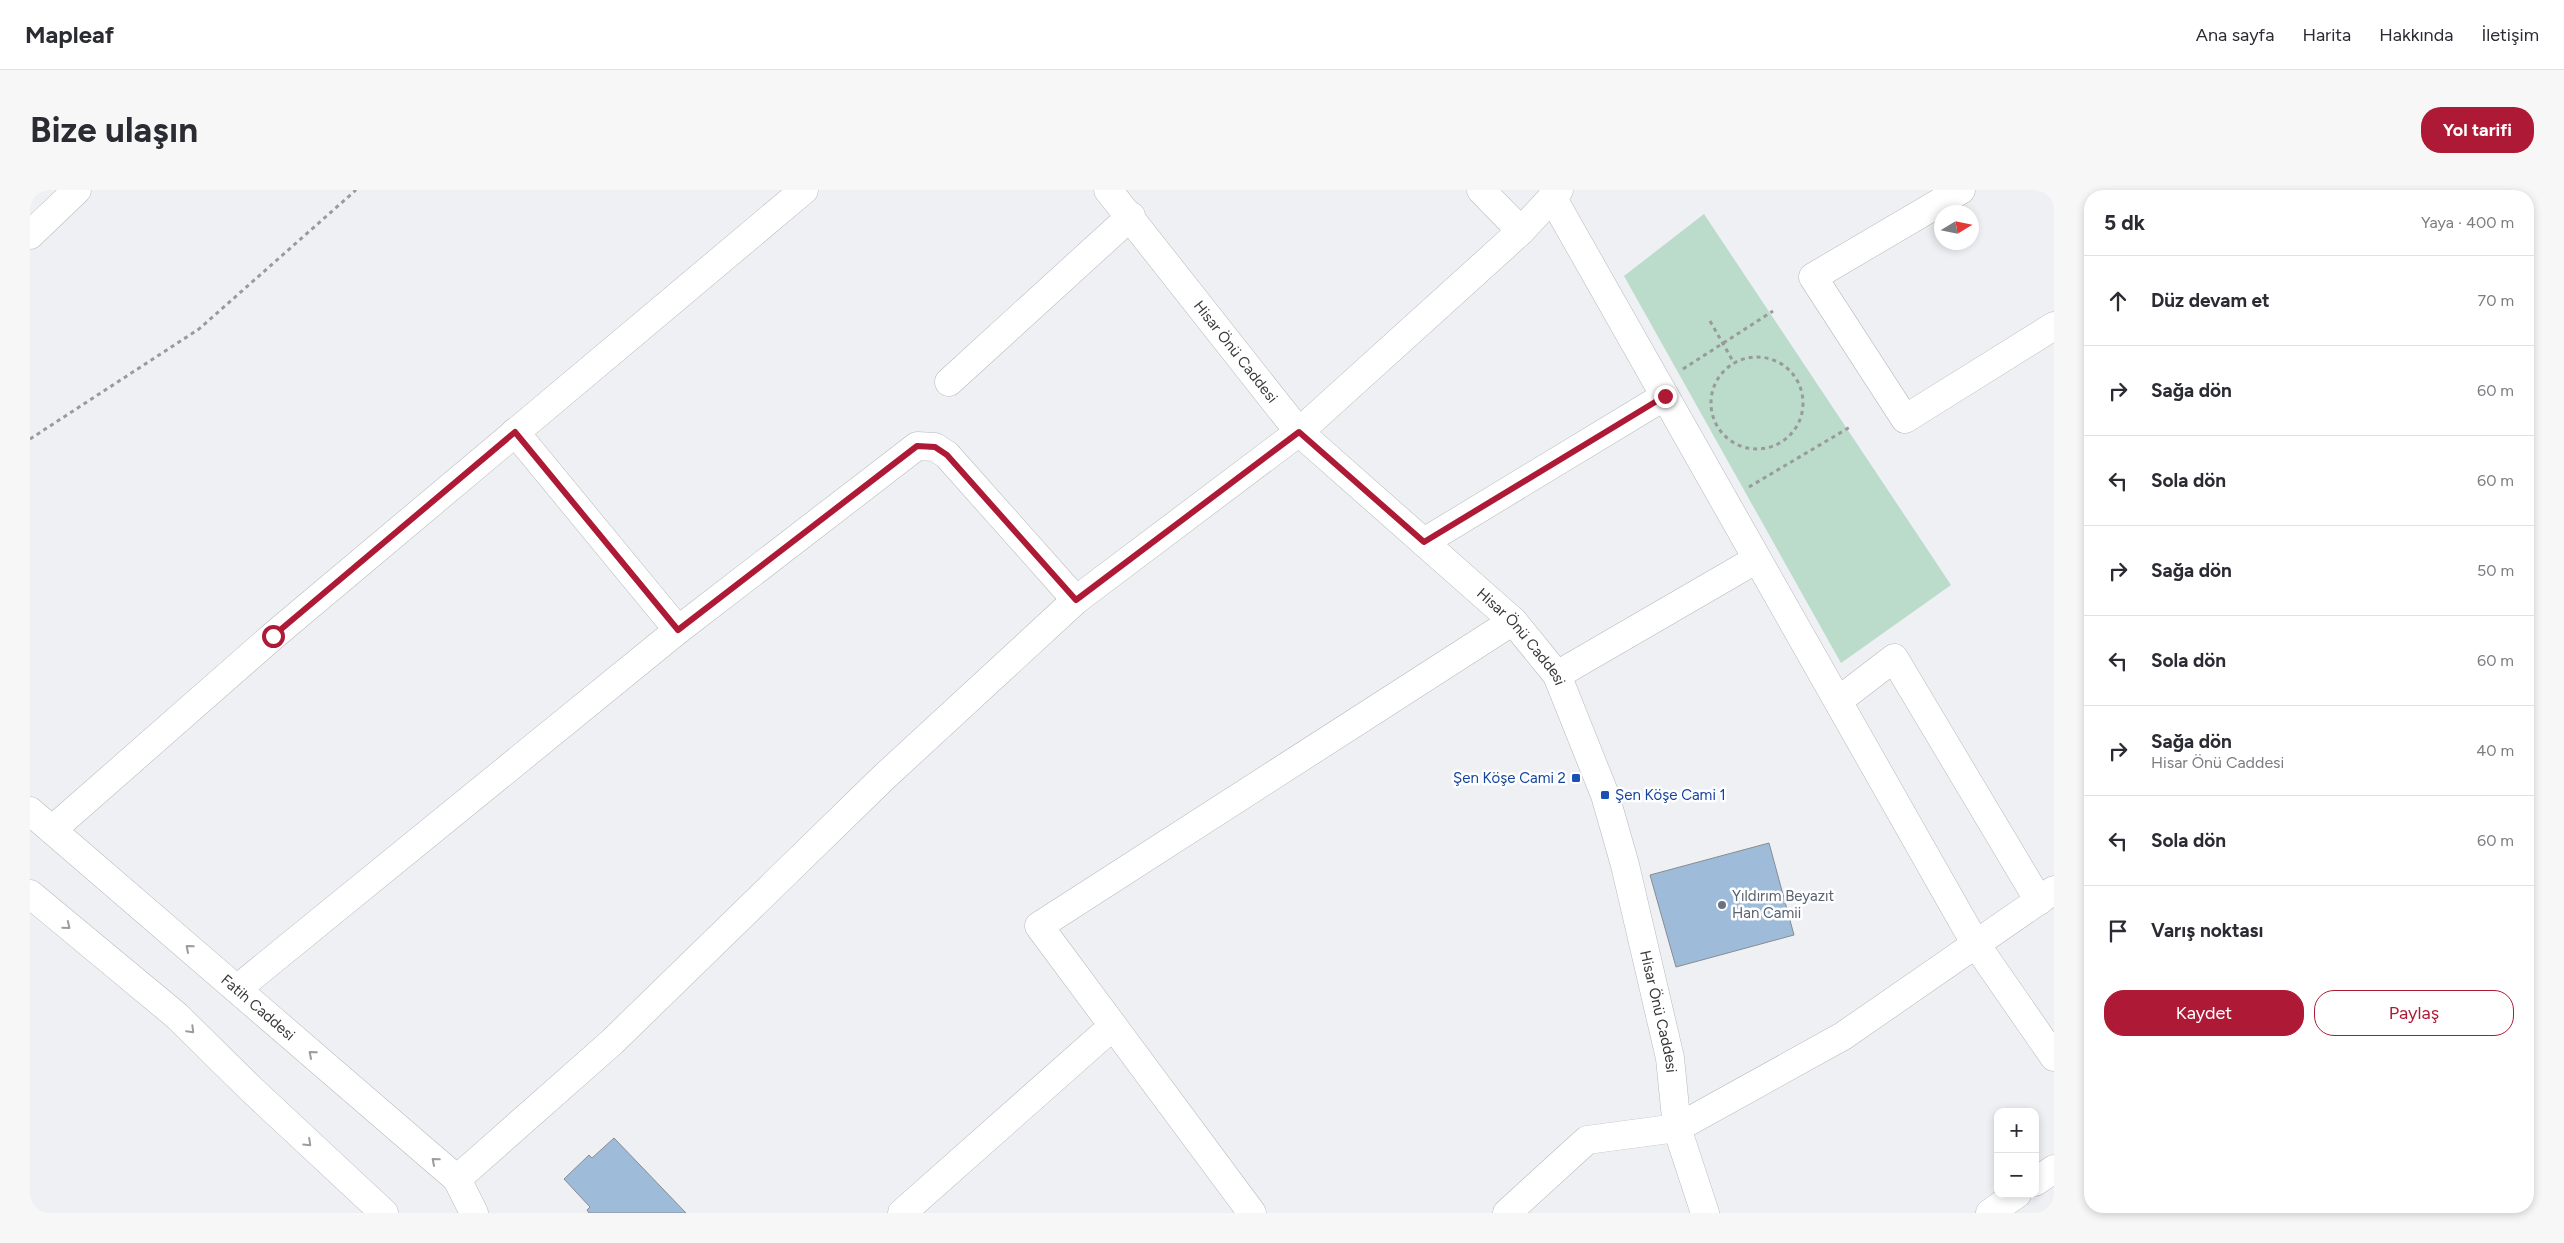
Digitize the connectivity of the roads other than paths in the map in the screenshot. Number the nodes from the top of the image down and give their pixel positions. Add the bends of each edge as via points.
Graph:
1 (77, 190) edge
2 (804, 190) edge
3 (1108, 190) edge
4 (1481, 190) edge
5 (1961, 190) edge
6 (1556, 193) edge
7 (1131, 216) junction
8 (1521, 231) junction
9 (30, 235) edge
10 (2054, 326) edge
11 (949, 382) dead end
12 (1662, 390) junction
13 (515, 432) junction
14 (1299, 432) junction
15 (1424, 542) junction
16 (1757, 559) junction
17 (1076, 600) junction
18 (1513, 620) junction
19 (678, 630) junction
20 (1557, 675) junction
21 (1838, 701) junction
22 (30, 811) edge
23 (52, 830) junction
24 (2046, 896) edge
25 (35, 909) edge
26 (1975, 943) junction
27 (237, 989) junction
28 (1113, 1026) junction
29 (2054, 1057) edge
30 (1677, 1128) junction
31 (2054, 1169) edge
32 (457, 1179) junction
33 (2039, 1179) edge
34 (2011, 1198) edge
35 (384, 1213) edge
36 (474, 1213) edge
37 (902, 1213) edge
38 (1252, 1213) edge
39 (1507, 1213) edge
40 (1705, 1213) edge
41 (1990, 1213) edge

1 - 9 street
2 - 13 street
3 - 7 street, Hisar Önü Caddesi
4 - 8 street
5 - 10 street via 1813,278 1905,419
6 - 8 street
6 - 12 street
7 - 11 street
7 - 14 street, Hisar Önü Caddesi
8 - 14 street
12 - 15 street
12 - 16 street
13 - 19 street
13 - 23 street via 273,636
14 - 15 street, Hisar Önü Caddesi
14 - 17 street
15 - 18 street, Hisar Önü Caddesi
16 - 20 street
16 - 21 street
17 - 19 street via 947,455 926,445 917,446
17 - 32 street via 883,778 612,1042
18 - 20 street, Hisar Önü Caddesi
18 - 28 street via 1039,926
19 - 27 street
20 - 30 street, Hisar Önü Caddesi via 1605,795 1625,865 1670,1058
21 - 24 street via 1894,658
21 - 26 street
22 - 23 street, Fatih Caddesi
27 -> 23 street, Fatih Caddesi
24 - 26 street
25 -> 35 street via 177,1016
26 - 29 street
26 - 30 street via 1843,1036
32 -> 27 street, Fatih Caddesi
28 - 37 street
28 - 38 street
30 - 39 street via 1587,1140
30 - 40 street, Hisar Önü Caddesi
31 - 33 street
32 - 36 street, Fatih Caddesi
34 - 41 street

